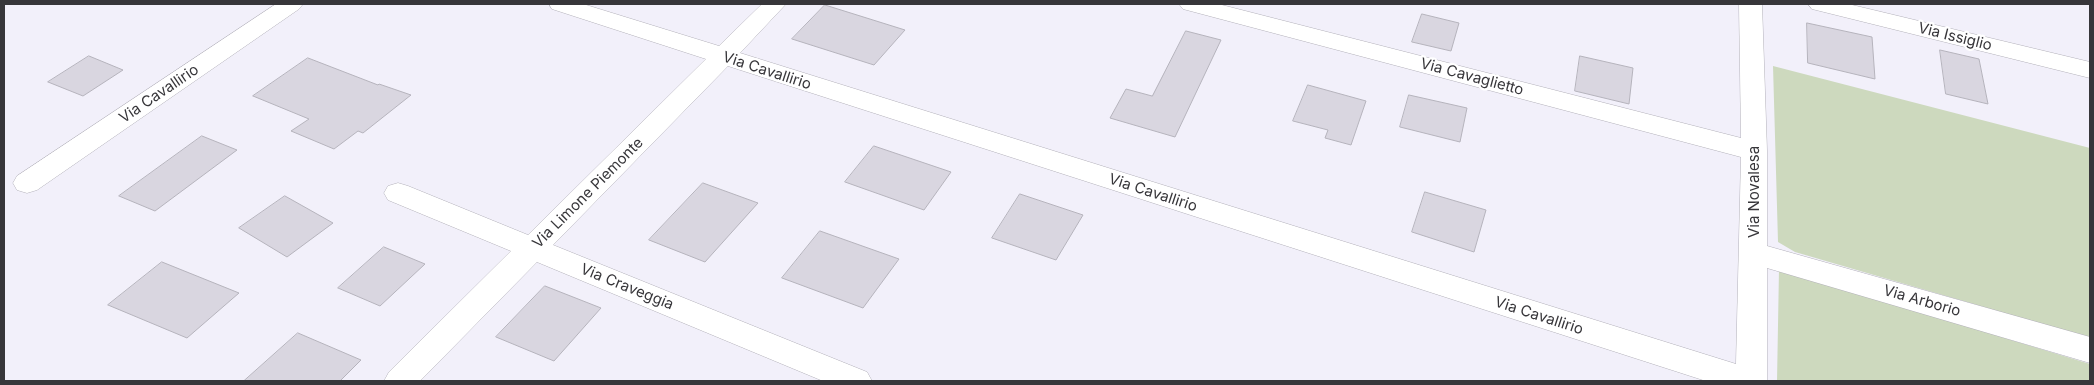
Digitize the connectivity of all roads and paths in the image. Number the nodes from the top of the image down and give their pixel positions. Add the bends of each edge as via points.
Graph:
1 (291, 4) edge
2 (560, 4) edge
3 (775, 4) edge
4 (1191, 4) edge
5 (1751, 4) edge
6 (1820, 4) edge
7 (722, 57) junction
8 (2090, 70) edge
9 (1754, 151) junction
10 (27, 183) dead end
11 (398, 193) dead end
12 (533, 248) junction
13 (1754, 253) junction
14 (2090, 350) edge
15 (400, 381) edge
16 (856, 381) edge
17 (1746, 381) edge
18 (1752, 381) edge

1 - 10 street, Via Cavallirio
2 - 7 street, Via Cavallirio
3 - 7 street, Via Limone Piemonte
4 - 9 street, Via Cavaglietto
5 - 9 street, Via Novalesa
6 - 8 street, Via Issiglio
7 - 12 street, Via Limone Piemonte
7 - 17 street, Via Cavallirio
9 - 13 street, Via Novalesa
11 - 12 street, Via Craveggia
12 - 15 street, Via Limone Piemonte
12 - 16 street, Via Craveggia
13 - 14 street, Via Arborio
13 - 18 street, Via Novalesa

